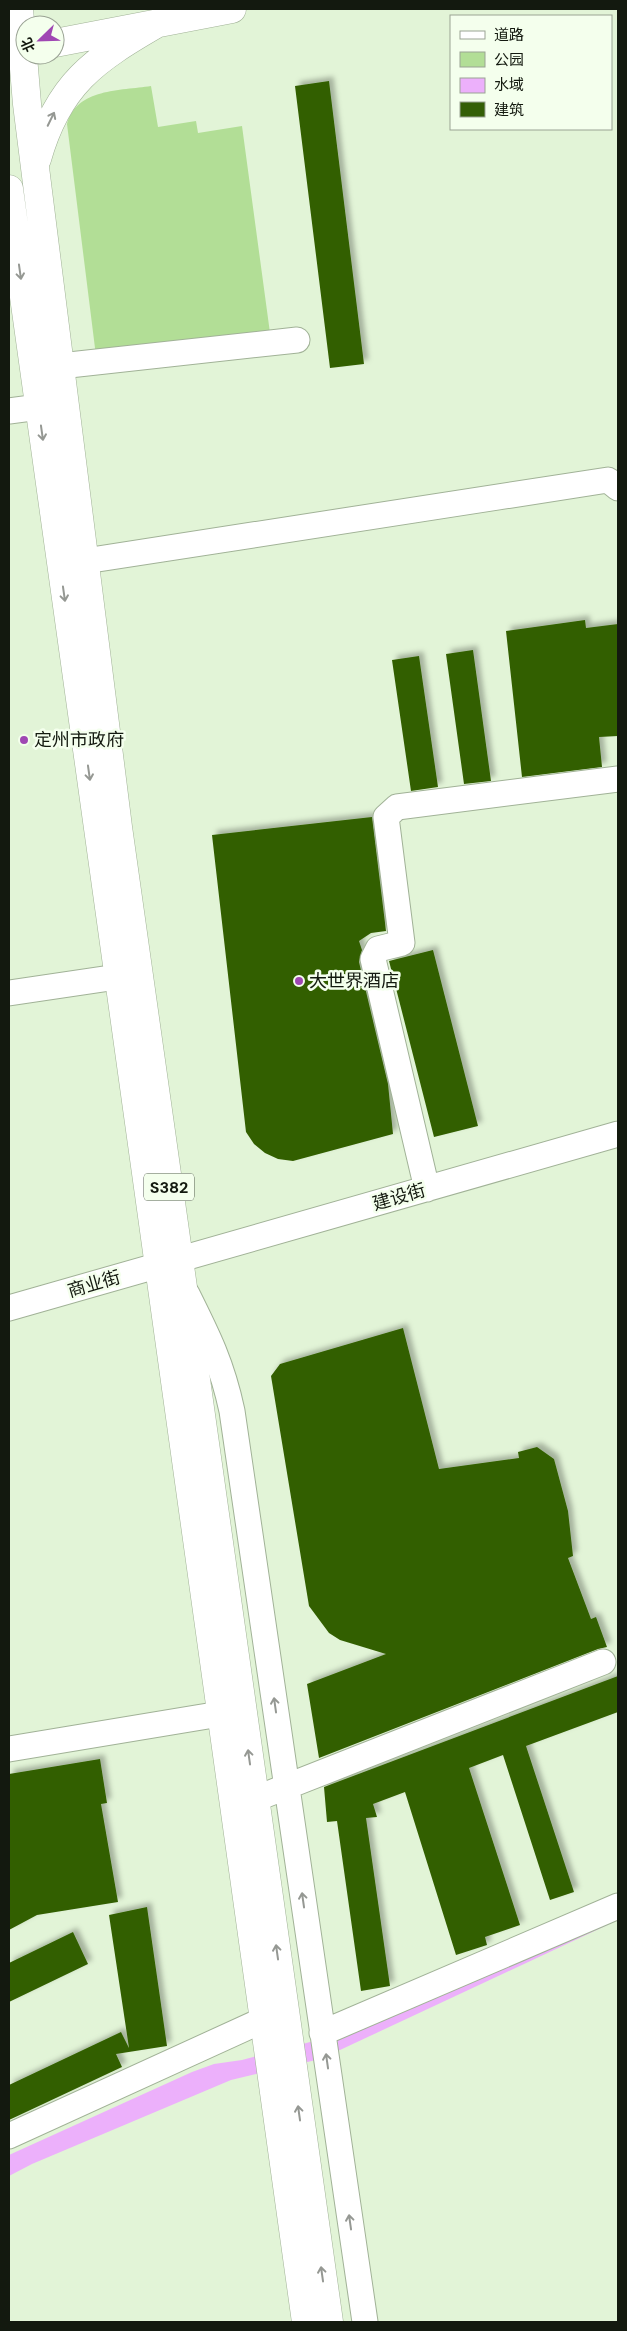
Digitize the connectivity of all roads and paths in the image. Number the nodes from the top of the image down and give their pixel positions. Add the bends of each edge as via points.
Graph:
1 (232, 9) edge
2 (158, 23) junction
3 (65, 41) edge
4 (21, 65) edge
5 (35, 165) junction
6 (9, 192) edge
7 (296, 340) dead end
8 (60, 366) junction
9 (39, 407) junction
10 (9, 411) edge
11 (618, 488) edge
12 (85, 561) junction
13 (618, 779) edge
14 (117, 978) junction
15 (9, 992) edge
16 (618, 1134) edge
17 (427, 1189) junction
18 (168, 1263) junction
19 (183, 1287) junction
20 (9, 1308) edge
21 (603, 1662) dead end
22 (220, 1714) junction
23 (9, 1749) edge
24 (287, 1787) junction
25 (255, 1799) junction
26 (618, 1906) edge
27 (264, 2020) junction
28 (322, 2033) junction
29 (9, 2136) edge
30 (306, 2322) edge
31 (328, 2322) edge
32 (365, 2322) edge

1 - 2 main road
2 - 3 main road
5 -> 2 main road via 50,122 82,74
4 - 5 main road, S382
5 - 8 main road, S382
6 -> 9 main road, S382
7 - 8 street
8 - 12 main road, S382
9 - 10 street
9 -> 14 main road, S382
11 - 12 street via 608,480
12 - 18 main road, S382
13 - 17 street via 397,807 386,817 402,943 378,949 373,960
14 - 15 street
14 - 18 main road, S382
16 - 17 street, 建设街
17 - 18 street, 建设街
18 - 19 main road, S382
18 - 20 street, 商业街
18 - 22 main road, S382
24 -> 19 street via 232,1411 214,1346
25 -> 19 main road, S382
21 - 24 street
22 - 23 street
22 - 27 main road, S382
24 - 25 street
28 -> 24 street
31 -> 25 main road, S382
26 - 28 street
27 - 29 street
27 - 30 main road, S382
32 -> 28 street

